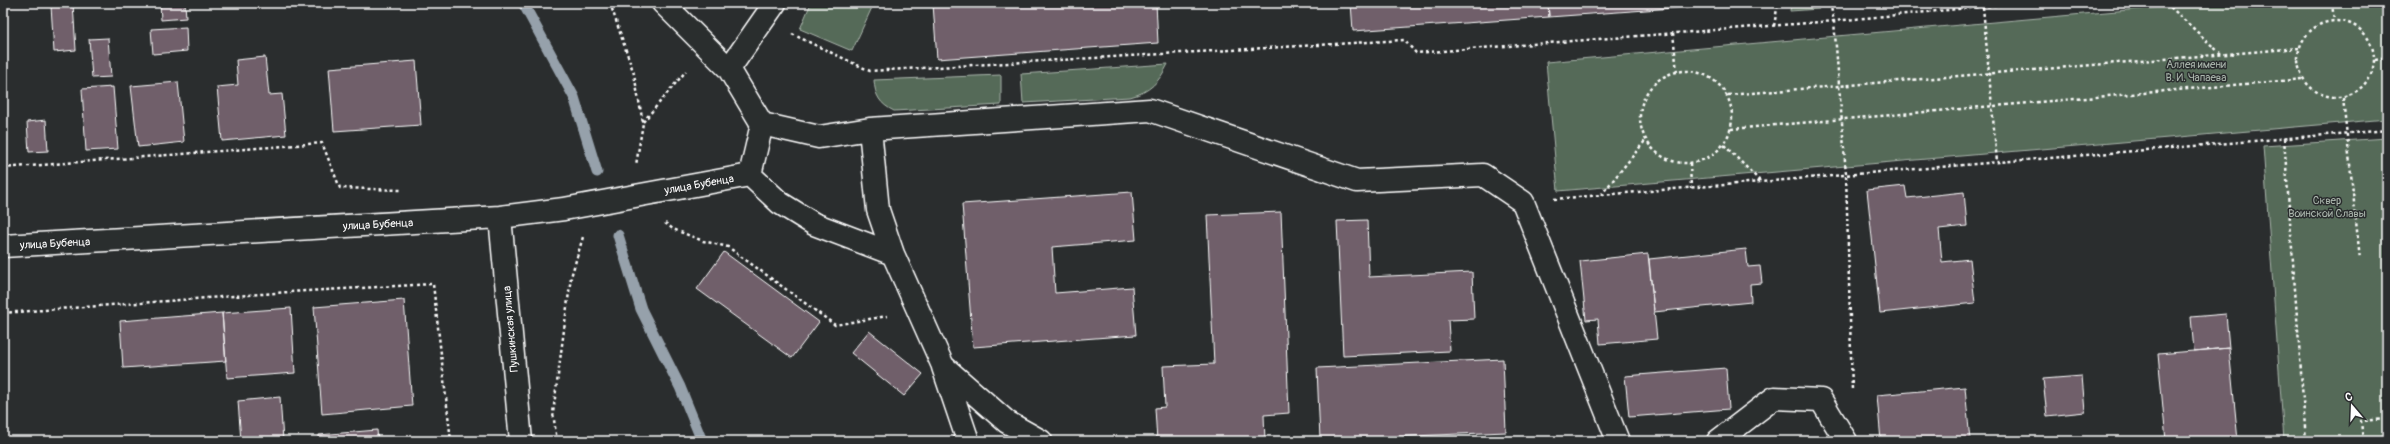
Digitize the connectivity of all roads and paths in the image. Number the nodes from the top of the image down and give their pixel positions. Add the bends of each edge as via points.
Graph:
1 (610, 3) edge
2 (663, 3) edge
3 (775, 3) edge
4 (1778, 3) edge
5 (1830, 3) edge
6 (2020, 3) edge
7 (2166, 3) edge
8 (2332, 3) edge
9 (1983, 7) junction
10 (763, 21) junction
11 (2334, 21) junction
12 (1834, 22) junction
13 (1774, 26) junction
14 (1673, 34) junction
15 (2299, 48) junction
16 (2221, 54) junction
17 (2387, 58) edge
18 (2375, 60) junction
19 (689, 67) dead end
20 (729, 69) junction
21 (1677, 72) junction
22 (1989, 73) junction
23 (2303, 79) junction
24 (1839, 86) junction
25 (1728, 95) junction
26 (2343, 98) junction
27 (1992, 106) junction
28 (1842, 120) junction
29 (643, 122) junction
30 (762, 124) junction
31 (870, 129) junction
32 (1732, 129) junction
33 (2387, 130) edge
34 (2347, 133) junction
35 (2284, 138) junction
36 (1645, 141) junction
37 (1724, 145) junction
38 (1997, 162) junction
39 (1690, 163) junction
40 (3, 168) edge
41 (635, 171) dead end
42 (1846, 174) junction
43 (750, 175) junction
44 (1761, 182) junction
45 (1691, 188) junction
46 (408, 190) dead end
47 (1601, 195) junction
48 (1523, 202) junction
49 (500, 217) junction
50 (663, 221) dead end
51 (584, 233) dead end
52 (3, 246) edge
53 (893, 254) junction
54 (2360, 259) dead end
55 (919, 311) junction
56 (3, 313) edge
57 (943, 366) junction
58 (1852, 396) dead end
59 (2387, 419) edge
60 (451, 441) edge
61 (521, 441) edge
62 (557, 441) edge
63 (968, 441) edge
64 (1041, 441) edge
65 (1618, 441) edge
66 (1718, 441) edge
67 (1846, 441) edge
68 (2306, 441) edge
69 (2363, 441) edge

1 - 29 path via 634,74
2 - 20 street
3 - 10 street
4 - 13 path
5 - 12 path
6 - 9 path
7 - 16 path
8 - 11 path
9 - 12 path
9 - 22 path
10 - 14 path via 870,71 1404,40 1416,53
10 - 20 street
11 - 15 path via 2319,25 2306,35
11 - 18 path via 2349,23 2363,31 2372,44
12 - 13 path
12 - 24 path
13 - 14 path
14 - 21 path
15 - 16 path
15 - 23 path via 2298,64
16 - 22 path
17 - 18 path
18 - 26 path via 2373,73 2366,84
19 - 29 path
20 - 30 street
21 - 25 path via 1695,71 1708,76
21 - 36 path via 1666,74 1644,96 1640,112
22 - 24 path
22 - 27 path
23 - 26 path via 2313,90 2327,97
23 - 27 path
24 - 25 path
24 - 28 path
25 - 32 path via 1733,112
26 - 34 path
27 - 28 path
27 - 38 path
28 - 32 path
28 - 42 path
29 - 41 path
30 - 31 street via 819,137
30 - 43 street
31 - 48 street via 1150,110 1357,181 1483,175
31 - 53 street via 878,210
32 - 37 path
33 - 34 path
34 - 35 path
34 - 54 path
35 - 38 path
35 - 68 path
36 - 39 path via 1659,156 1675,162
36 - 47 path
37 - 39 path via 1710,157
37 - 44 path
38 - 42 path
39 - 45 path
40 - 46 path via 322,143 340,188
42 - 44 path
42 - 58 path
43 - 49 street, улица Бубенца via 564,209
43 - 53 street via 780,203 814,224
44 - 45 path
45 - 47 path
47 - 48 path
48 - 65 street
49 - 52 street, улица Бубенца
49 - 61 street, Пушкинская улица
50 - 55 path via 673,229 702,241 728,247 835,325
51 - 62 path via 571,277 553,414
53 - 55 street
55 - 57 street
56 - 60 path via 433,284
57 - 63 street
57 - 64 street via 1008,422
59 - 69 path via 2361,421
66 - 67 street via 1774,398 1822,400

